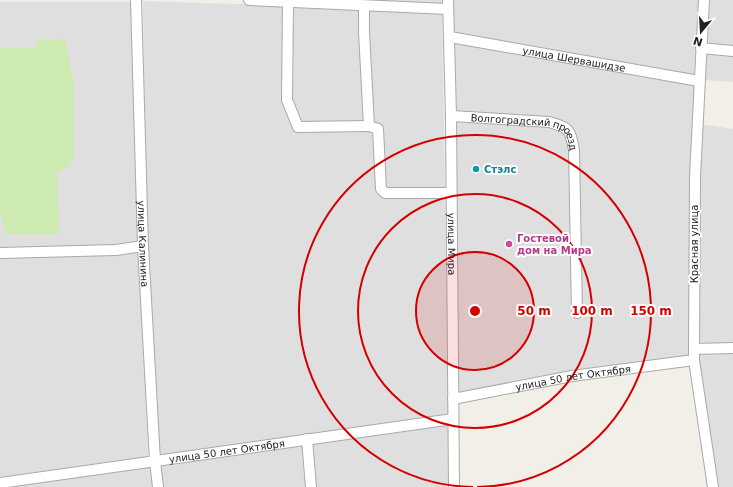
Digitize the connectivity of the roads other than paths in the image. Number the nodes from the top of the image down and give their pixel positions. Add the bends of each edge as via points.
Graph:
1 (136, 0) edge
2 (248, 0) edge
3 (704, 0) edge
4 (288, 1) junction
5 (448, 4) edge
6 (364, 6) junction
7 (450, 37) junction
8 (701, 48) junction
9 (733, 51) edge
10 (699, 81) junction
11 (451, 116) junction
12 (369, 126) junction
13 (451, 194) junction
14 (143, 246) junction
15 (0, 253) edge
16 (577, 313) dead end
17 (733, 348) edge
18 (694, 349) junction
19 (694, 360) junction
20 (453, 399) junction
21 (453, 419) junction
22 (306, 439) junction
23 (155, 461) junction
24 (0, 483) edge
25 (158, 487) edge
26 (311, 487) edge
27 (454, 487) edge
28 (713, 487) edge

1 - 14 street, улица Калинина
2 - 4 street
3 - 8 street, Красная улица
4 - 6 street
4 - 12 street via 288,100 298,127
5 - 6 street
5 - 7 street, улица Мира
6 - 12 street
7 - 10 street, улица Шервашидзе
7 - 11 street, улица Мира
8 - 9 street
8 - 10 street, Красная улица
10 - 18 street, Красная улица via 695,177
11 - 13 street, улица Мира
11 - 16 street, Волгоградский проезд via 549,122 565,127 571,134 574,150
12 - 13 street via 378,129 381,189 386,193
13 - 20 street, улица Мира
14 - 15 street via 116,250
14 - 23 street, улица Калинина
17 - 18 street
18 - 19 street, Красная улица
19 - 20 street, улица 50 лет Октября via 572,376
19 - 28 street, Красная улица
20 - 21 street, улица Мира
21 - 22 street, улица 50 лет Октября
21 - 27 street, улица Мира
22 - 23 street, улица 50 лет Октября
22 - 26 street
23 - 24 street, улица 50 лет Октября
23 - 25 street, улица Калинина

